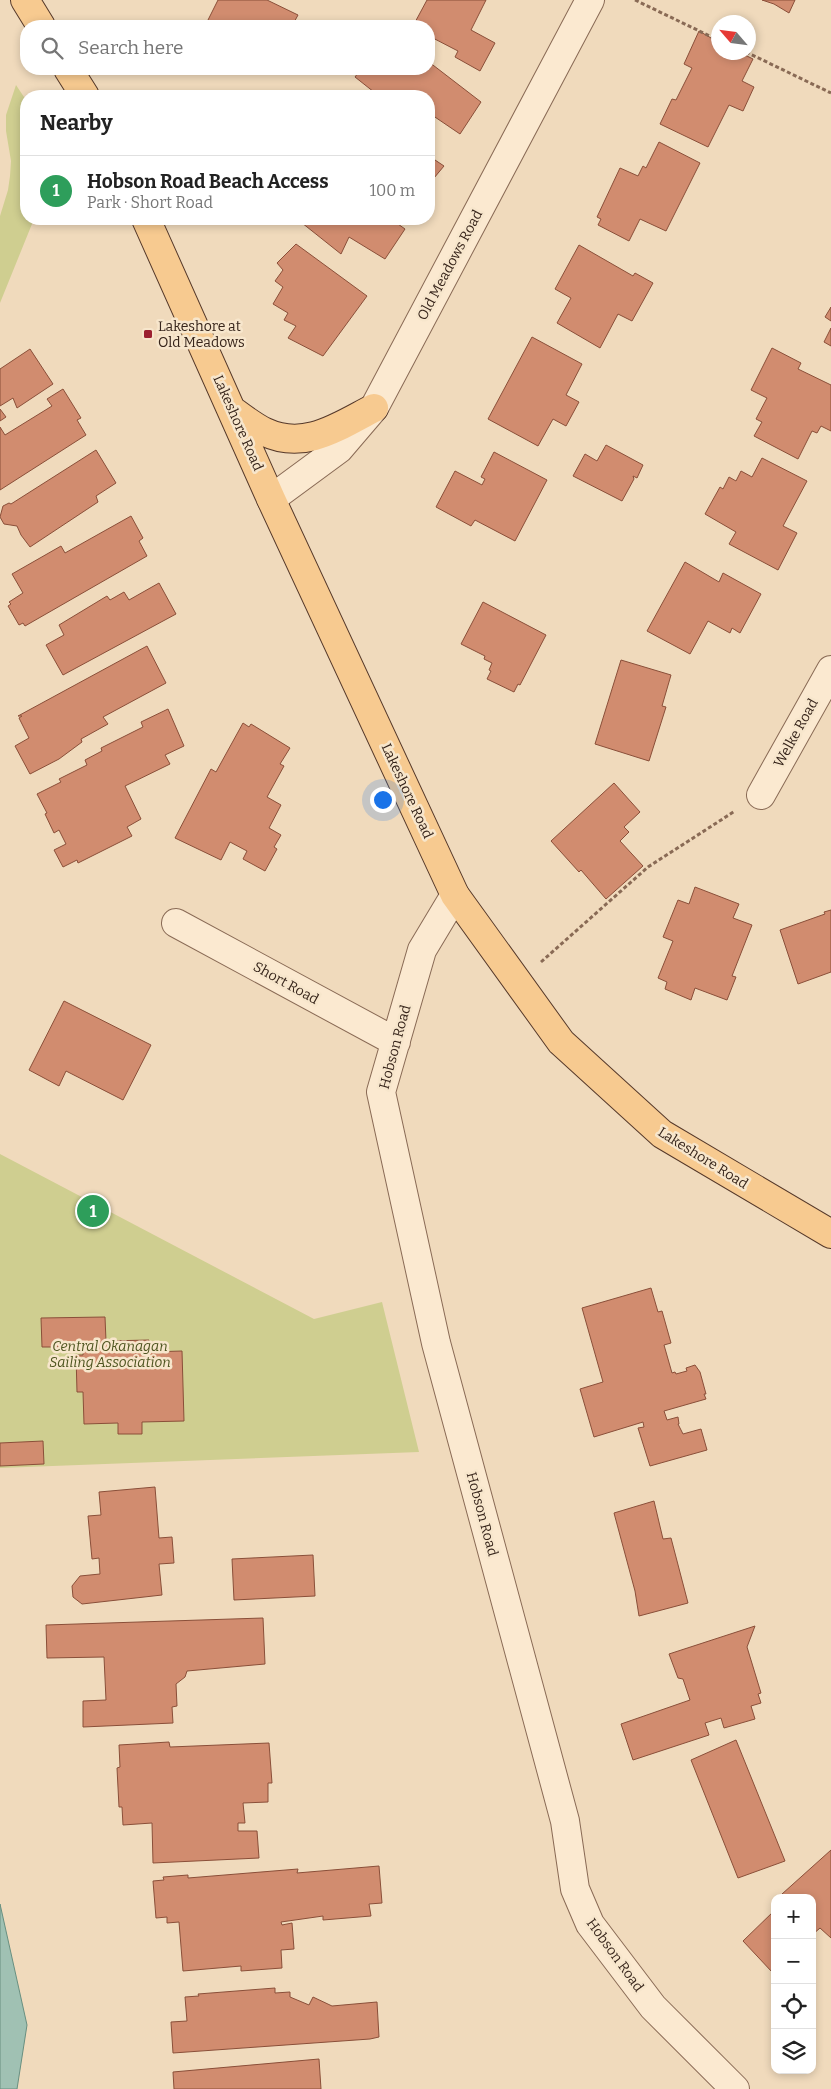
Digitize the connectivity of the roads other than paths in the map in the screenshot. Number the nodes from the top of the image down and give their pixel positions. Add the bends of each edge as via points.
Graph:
1 (25, 0) edge
2 (590, 0) edge
3 (37, 20) edge
4 (72, 75) edge
5 (81, 90) edge
6 (149, 225) edge
7 (374, 408) junction
8 (232, 411) junction
9 (272, 498) junction
10 (829, 679) edge
11 (761, 795) road end
12 (455, 894) junction
13 (176, 923) dead end
14 (396, 1042) junction
15 (831, 1234) edge
16 (735, 2089) edge

1 - 3 main road
2 - 7 street, Old Meadows Road
4 - 5 main road
6 - 8 main road, Lakeshore Road
7 - 8 main road via 326,433 294,440 266,432
7 - 9 street, Old Meadows Road via 339,449
8 - 9 main road, Lakeshore Road
9 - 12 main road, Lakeshore Road
10 - 11 street, Welke Road
12 - 14 street, Hobson Road via 422,950
12 - 15 main road, Lakeshore Road via 561,1042 662,1134
13 - 14 street, Short Road
14 - 16 street, Hobson Road via 381,1092 436,1343 565,1821 575,1889 590,1924 653,2007

